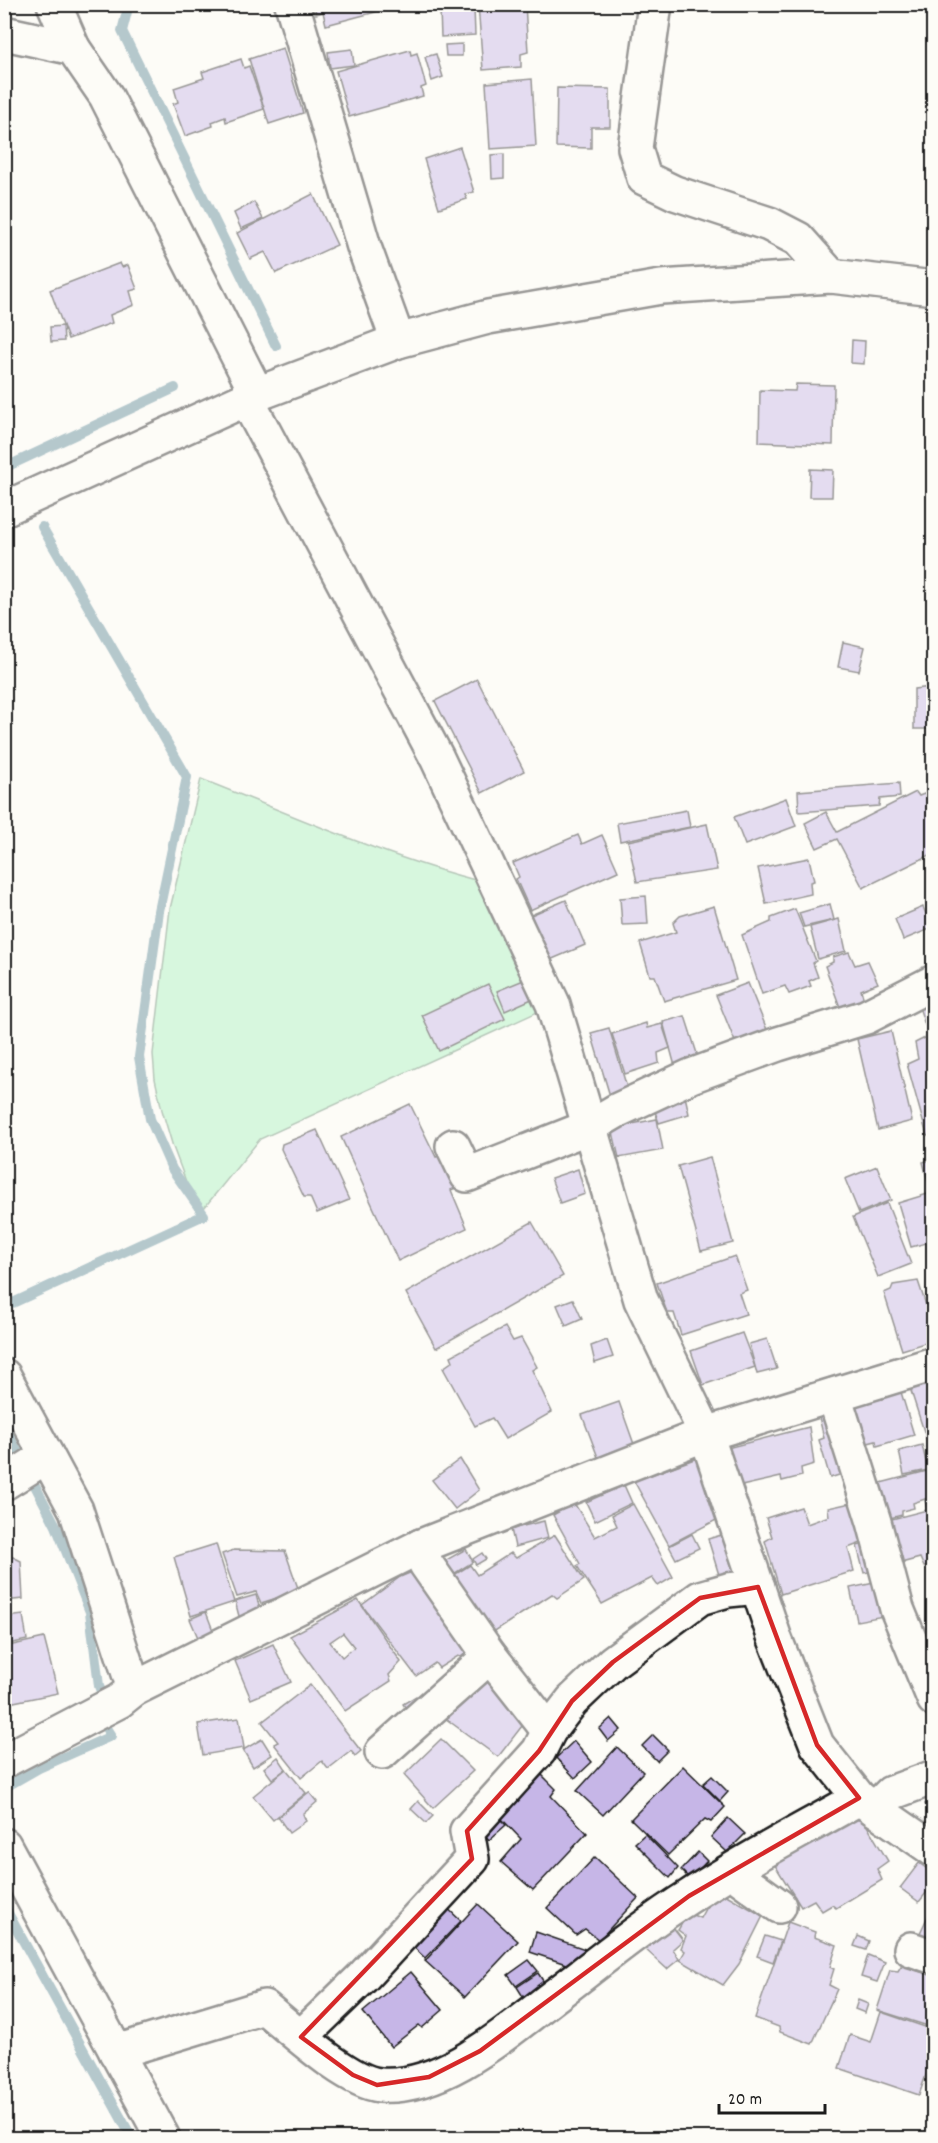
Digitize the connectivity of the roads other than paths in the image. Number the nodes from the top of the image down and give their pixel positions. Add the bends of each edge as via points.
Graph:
1 (54, 4) edge
2 (292, 4) edge
3 (655, 4) edge
4 (4, 33) edge
5 (73, 48) junction
6 (831, 276) junction
7 (933, 288) edge
8 (398, 341) junction
9 (251, 396) junction
10 (4, 509) edge
11 (933, 982) edge
12 (589, 1127) junction
13 (453, 1146) dead end
14 (933, 1364) edge
15 (4, 1376) edge
16 (834, 1395) junction
17 (706, 1434) junction
18 (47, 1456) junction
19 (11, 1479) edge
20 (421, 1546) junction
21 (758, 1587) junction
22 (490, 1656) junction
23 (933, 1700) edge
24 (115, 1701) junction
25 (549, 1731) junction
26 (382, 1752) dead end
27 (4, 1761) edge
28 (933, 1777) edge
29 (867, 1804) junction
30 (4, 1845) edge
31 (933, 1850) edge
32 (731, 1871) junction
33 (779, 1906) dead end
34 (301, 2037) junction
35 (116, 2052) junction
36 (163, 2139) edge

1 - 5 street
2 - 8 street via 364,247
3 - 6 street via 634,148 644,178 798,239
4 - 5 street
5 - 9 street via 106,96
6 - 7 street
6 - 8 street via 661,287 488,317
8 - 9 street
9 - 10 street
9 - 12 street via 437,758 554,1004
11 - 12 street via 866,1017 691,1076
12 - 13 street via 467,1175
12 - 17 street via 641,1300
14 - 16 street
15 - 18 street
16 - 17 street
16 - 23 street via 897,1610
17 - 20 street
17 - 21 street
18 - 19 street
18 - 24 street via 76,1510
20 - 22 street via 426,1564
20 - 24 street
21 - 25 street via 700,1598 613,1662 572,1701
21 - 29 street via 817,1745
22 - 25 street
22 - 26 street
24 - 27 street
25 - 34 street via 539,1751 467,1831 472,1859 362,1978
28 - 29 street
29 - 31 street
29 - 32 street
30 - 35 street
32 - 33 street
32 - 34 street via 689,1896 480,2051 429,2077 399,2085 377,2085 353,2075
34 - 35 street via 264,2007
35 - 36 street

